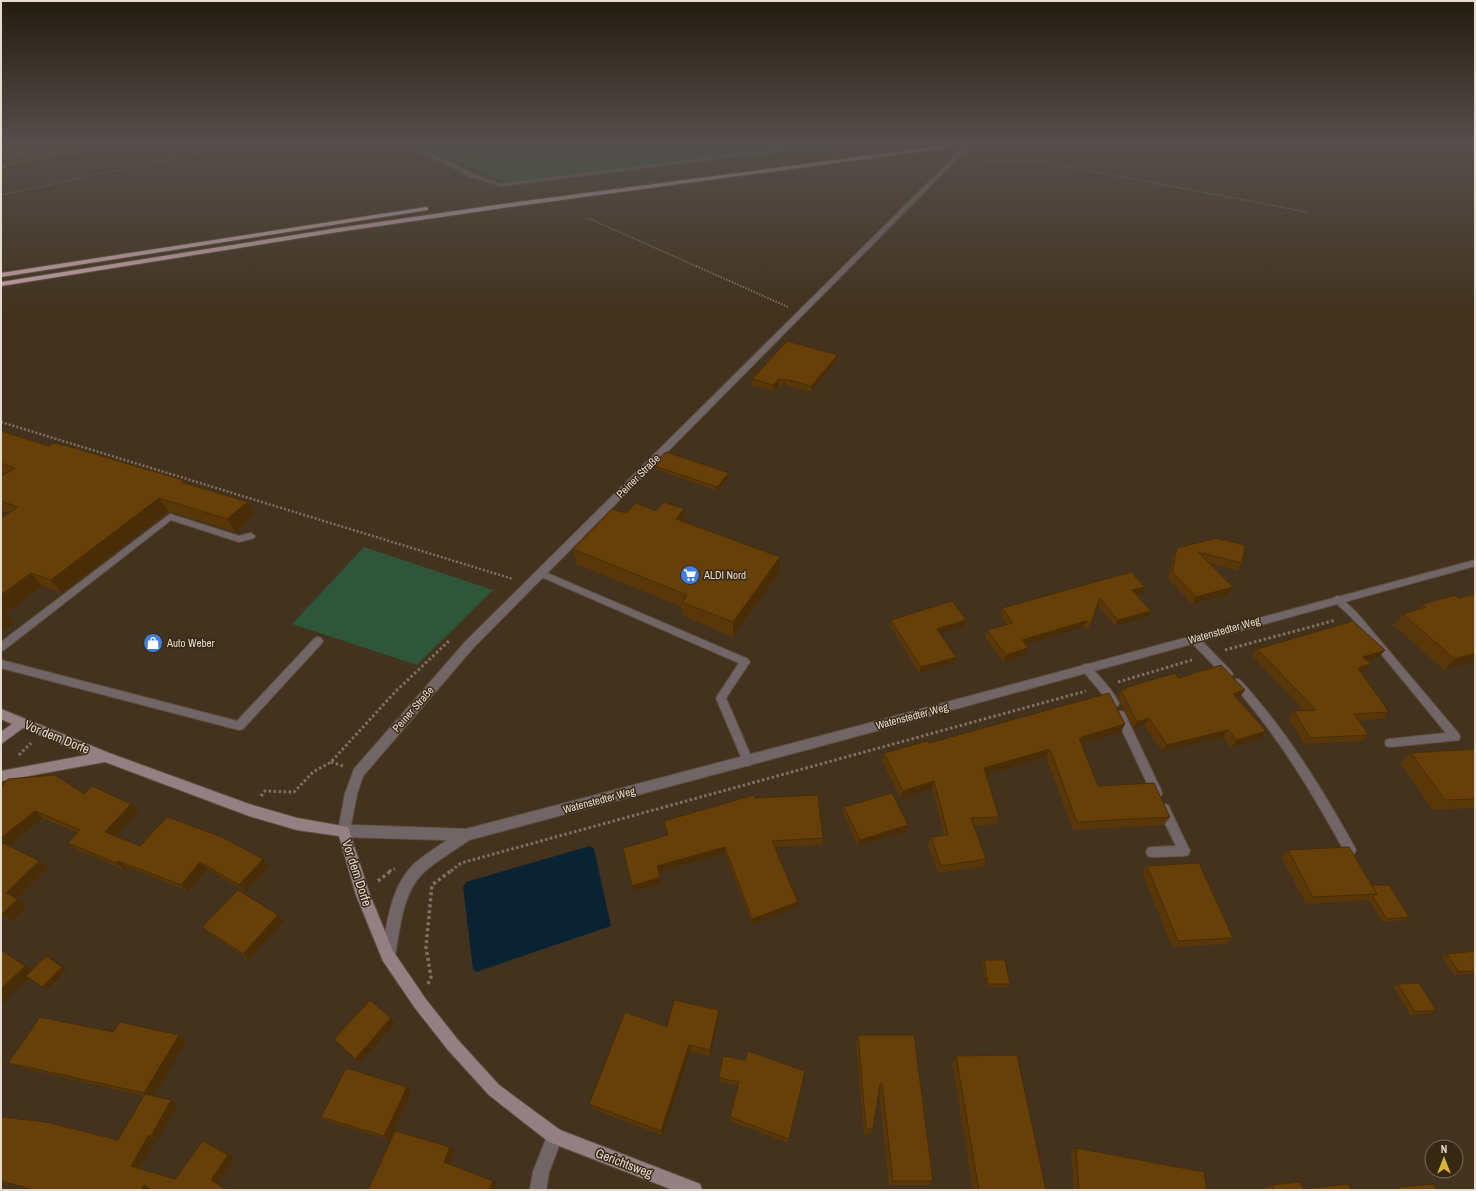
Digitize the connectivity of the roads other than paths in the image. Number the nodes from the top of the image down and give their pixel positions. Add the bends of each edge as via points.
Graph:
1 (542, 201) edge
2 (913, 201) edge
3 (437, 207) dead end
4 (1, 275) edge
5 (1, 284) edge
6 (251, 536) dead end
7 (1475, 562) edge
8 (540, 573) junction
9 (1337, 599) junction
10 (1194, 639) junction
11 (318, 641) dead end
12 (1, 647) edge
13 (1, 664) edge
14 (1086, 668) junction
15 (1, 714) edge
16 (22, 723) junction
17 (1, 739) edge
18 (1390, 743) dead end
19 (106, 757) junction
20 (748, 761) junction
21 (1, 776) edge
22 (344, 831) junction
23 (466, 835) junction
24 (1350, 850) edge
25 (1152, 852) dead end
26 (388, 956) junction
27 (555, 1136) junction
28 (538, 1190) edge
29 (694, 1190) edge

1 - 5 highway
2 - 8 street, Peiner Straße
3 - 4 highway
6 - 12 lane via 239,539 170,517
7 - 9 street, Watenstedter Weg
8 - 20 lane via 745,662 721,698
8 - 22 street, Peiner Straße via 470,644 358,773
9 - 10 street, Watenstedter Weg
9 - 18 lane via 1354,615 1455,737
10 - 14 street, Watenstedter Weg
10 - 24 lane via 1250,697 1280,735
11 - 13 lane via 239,726
14 - 20 street, Watenstedter Weg
14 - 25 lane via 1104,687 1113,702 1184,851
15 - 16 main road, Vor dem Dorfe
16 - 17 main road
16 - 19 main road, Vor dem Dorfe
19 - 21 main road
19 - 22 main road, Vor dem Dorfe via 249,810 297,824
20 - 23 street, Watenstedter Weg
22 - 23 street, Watenstedter Weg
22 - 26 main road, Vor dem Dorfe via 363,895
23 - 26 street via 418,870 406,887
26 - 27 main road, Vor dem Dorfe via 453,1045 494,1090
27 - 28 street via 541,1172
27 - 29 main road, Gerichtsweg

